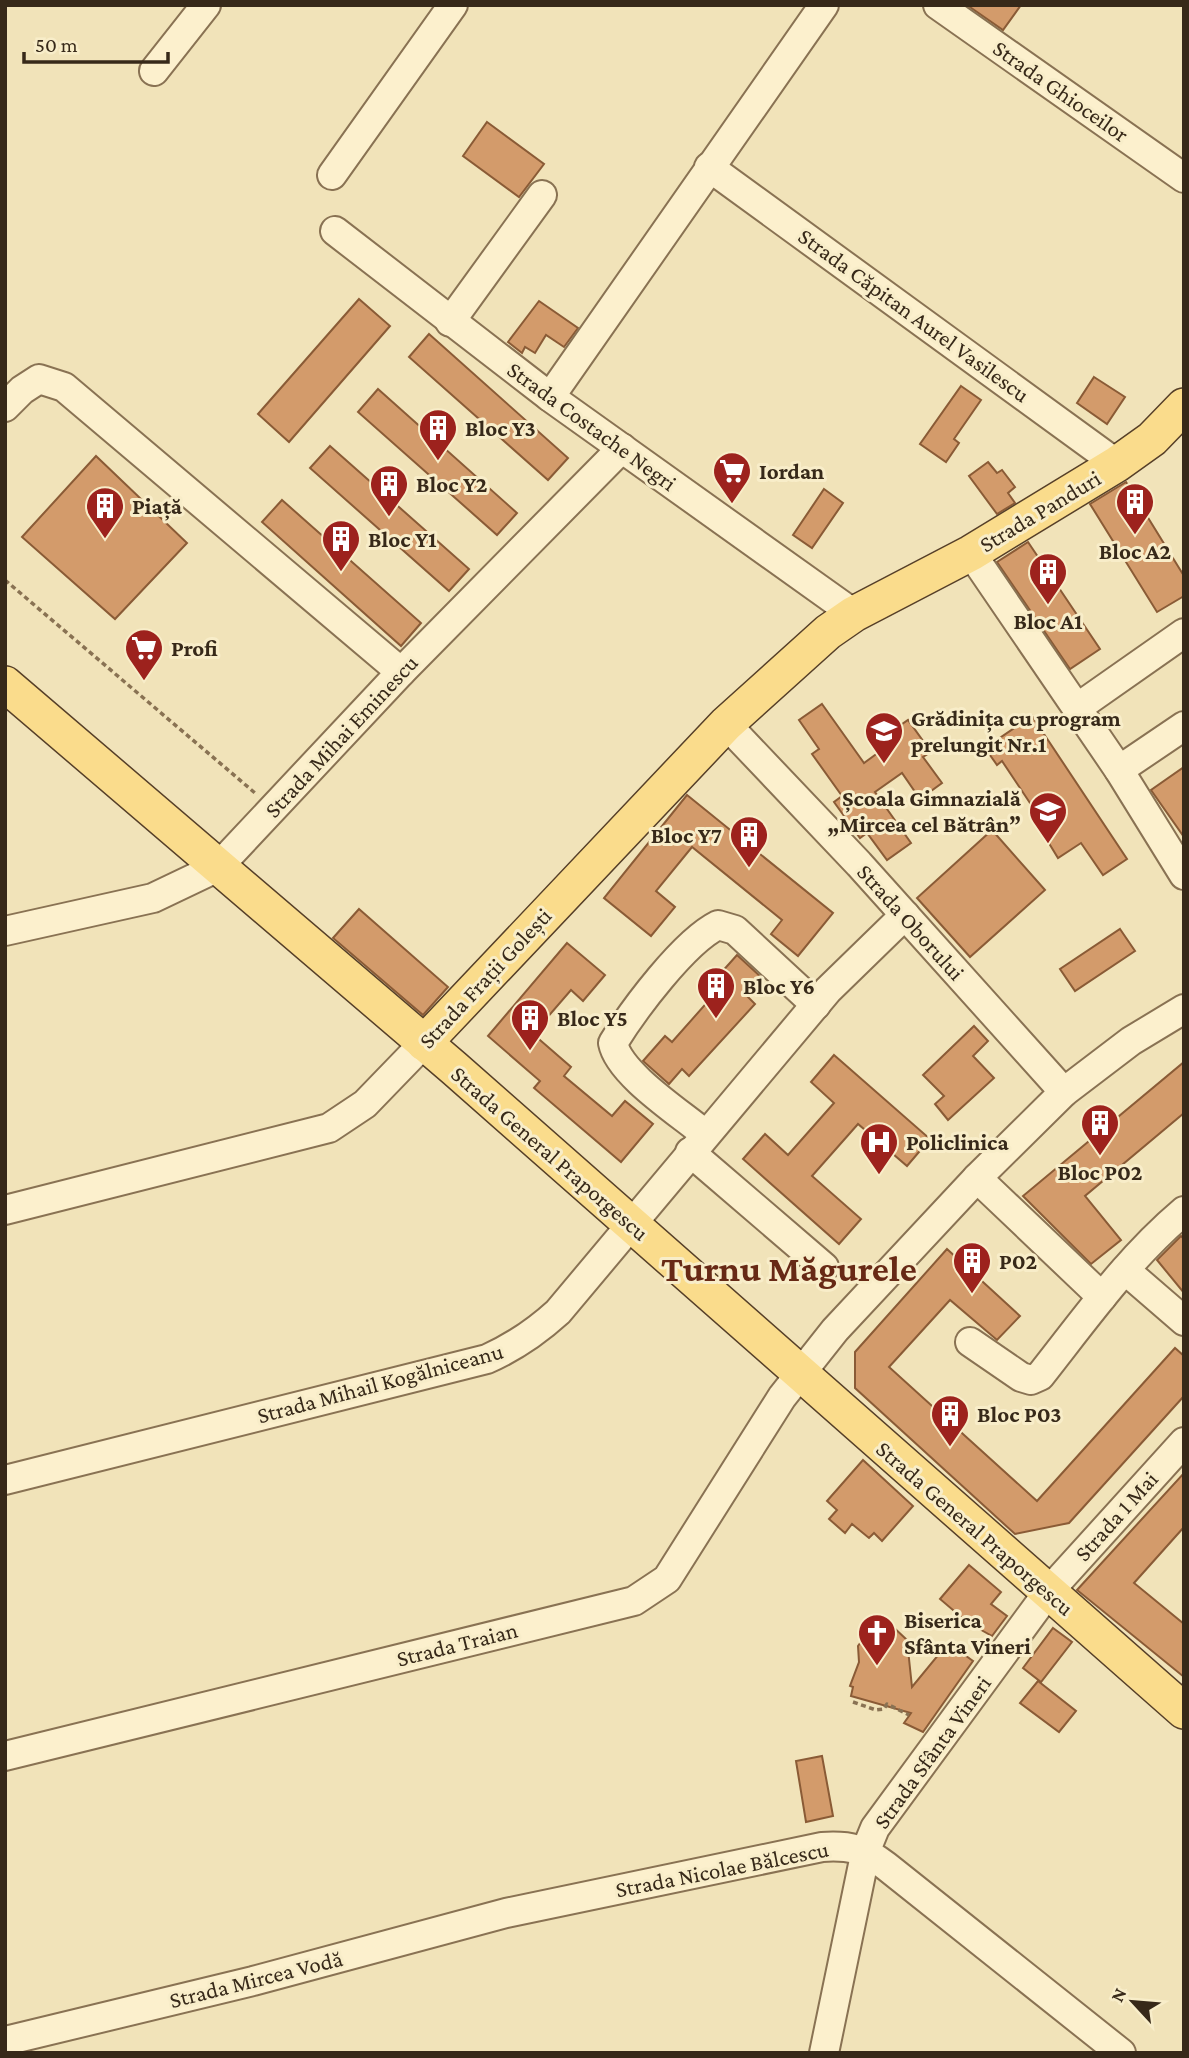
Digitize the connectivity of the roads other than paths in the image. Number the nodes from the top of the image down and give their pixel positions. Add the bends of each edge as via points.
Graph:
1 (206, 5) edge
2 (453, 5) edge
3 (824, 5) edge
4 (939, 5) edge
5 (154, 71) dead end
6 (709, 167) junction
7 (332, 176) dead end
8 (1184, 178) edge
9 (542, 195) dead end
10 (335, 231) dead end
11 (450, 322) junction
12 (550, 397) junction
13 (5, 407) edge
14 (1182, 411) edge
15 (621, 448) junction
16 (1117, 464) junction
17 (971, 553) junction
18 (868, 607) junction
19 (1184, 633) edge
20 (401, 672) junction
21 (5, 684) edge
22 (1077, 708) junction
23 (726, 724) junction
24 (1184, 726) edge
25 (1119, 770) junction
26 (1176, 844) edge
27 (218, 867) junction
28 (1184, 875) edge
29 (905, 915) junction
30 (5, 931) edge
31 (816, 1005) junction
32 (1184, 1009) edge
33 (425, 1043) junction
34 (1064, 1092) junction
35 (698, 1143) junction
36 (976, 1178) junction
37 (5, 1210) edge
38 (1184, 1211) edge
39 (631, 1224) junction
40 (824, 1266) dead end
41 (1125, 1270) junction
42 (1102, 1297) junction
43 (1184, 1321) edge
44 (970, 1342) dead end
45 (798, 1374) junction
46 (1182, 1448) edge
47 (5, 1480) edge
48 (1049, 1591) junction
49 (1184, 1711) edge
50 (5, 1756) edge
51 (866, 1850) junction
52 (506, 1913) joint
53 (5, 2041) edge
54 (824, 2053) edge
55 (1121, 2053) edge

1 - 5 street
2 - 7 street
3 - 6 street
4 - 8 street, Strada Ghioceilor
6 - 12 street
6 - 16 street, Strada Căpitan Aurel Vasilescu
9 - 11 street
10 - 11 street, Strada Costache Negri
11 - 12 street, Strada Costache Negri
12 - 15 street, Strada Costache Negri
13 - 20 street via 39,379 64,387
14 - 16 main road, Strada Panduri
15 - 18 street, Strada Costache Negri
15 - 20 street, Strada Mihai Eminescu
16 - 17 main road, Strada Panduri
17 - 18 main road, Strada Panduri
17 - 22 street
18 - 23 main road, Strada Frații Golești via 807,650
19 - 22 street
20 - 27 street, Strada Mihai Eminescu
21 - 27 main road, Strada General Praporgescu
22 - 25 street
23 - 29 street, Strada Oborului
23 - 33 main road, Strada Frații Golești
24 - 25 street
25 - 26 street
26 - 28 street
27 - 30 street, Strada Mihai Eminescu via 153,898
27 - 33 main road, Strada General Praporgescu
29 - 31 street, Strada Mihail Kogălniceanu
29 - 34 street, Strada Oborului
31 - 35 street, Strada Mihail Kogălniceanu
31 - 35 street via 735,930 718,925 692,943 613,1043 626,1069
32 - 34 street, Strada Traian via 1131,1041
33 - 37 street, Strada Frații Golești via 365,1104 329,1128
33 - 39 main road, Strada General Praporgescu
34 - 36 street, Strada Traian
35 - 39 street, Strada Mihail Kogălniceanu
35 - 40 street
36 - 42 street
36 - 45 street, Strada Traian
38 - 41 street via 1157,1233
39 - 45 main road, Strada General Praporgescu
39 - 47 street, Strada Mihail Kogălniceanu via 558,1312 534,1333 487,1359
41 - 42 street
41 - 43 street
42 - 44 street via 1040,1376 1031,1380
45 - 48 main road, Strada General Praporgescu
45 - 50 street, Strada Traian via 667,1579 634,1601
46 - 48 street, Strada 1 Mai
48 - 49 main road, Strada General Praporgescu
48 - 51 street, Strada Sfânta Vineri via 875,1828
51 - 52 street, Strada Nicolae Bălcescu via 848,1845 822,1847
51 - 54 street, Strada Sfânta Vineri
51 - 55 street
52 - 53 street, Strada Mircea Vodă

